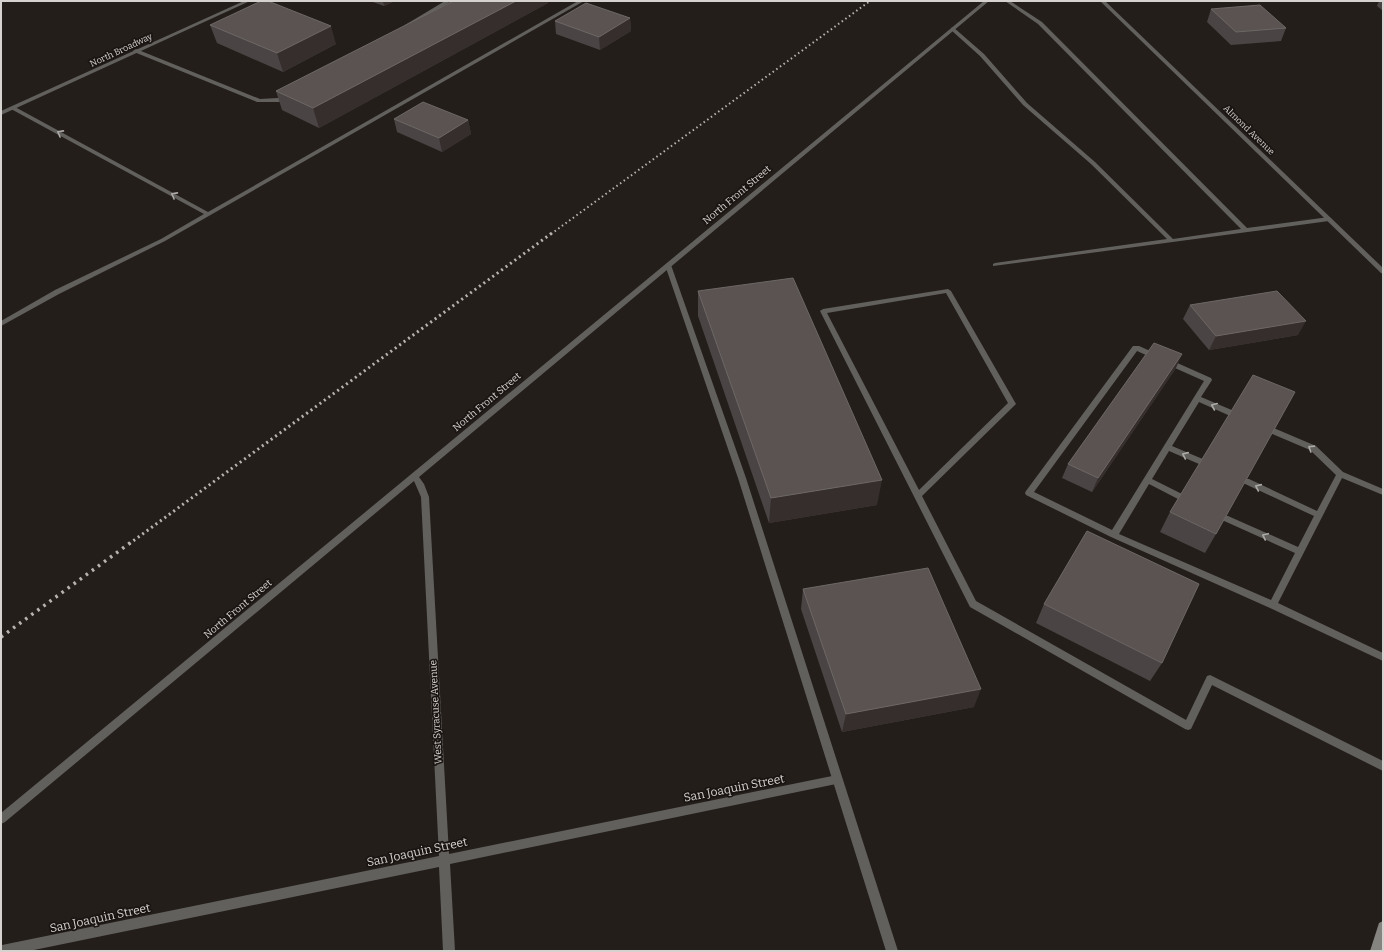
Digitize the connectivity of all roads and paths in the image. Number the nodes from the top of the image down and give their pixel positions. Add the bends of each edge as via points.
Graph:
1 (248, 1) edge
2 (449, 1) edge
3 (582, 1) edge
4 (987, 1) edge
5 (1007, 1) edge
6 (1102, 1) edge
7 (401, 29) edge
8 (953, 29) junction
9 (136, 51) junction
10 (293, 92) edge
11 (13, 108) junction
12 (1, 113) edge
13 (208, 214) junction
14 (1329, 219) junction
15 (1246, 231) junction
16 (1172, 241) junction
17 (668, 265) junction
18 (995, 265) dead end
19 (1383, 272) edge
20 (1, 324) edge
21 (1197, 398) junction
22 (1231, 413) edge
23 (1273, 431) edge
24 (1167, 447) junction
25 (1202, 462) edge
26 (1340, 474) junction
27 (414, 476) junction
28 (1147, 480) junction
29 (1246, 481) edge
30 (1383, 492) edge
31 (918, 496) junction
32 (1181, 497) edge
33 (1319, 515) junction
34 (1225, 518) edge
35 (1114, 535) junction
36 (1301, 552) junction
37 (1273, 605) junction
38 (1383, 657) edge
39 (1383, 766) edge
40 (837, 780) junction
41 (1, 819) edge
42 (444, 860) junction
43 (1383, 927) edge
44 (5, 951) edge
45 (449, 951) edge
46 (892, 951) edge
47 (1376, 951) edge

1 - 9 street, North Broadway
2 - 7 street
3 - 13 street
4 - 8 street, North Front Street
5 - 15 street via 1040,23
6 - 14 street, Almond Avenue
8 - 16 street via 982,55 1025,104 1094,164
8 - 17 street, North Front Street
9 - 10 street via 259,101 279,100
9 - 11 street, North Broadway
11 - 12 street, North Broadway
13 -> 11 street
13 - 20 street
14 - 15 street
14 - 19 street, Almond Avenue
15 - 16 street
16 - 18 street
17 - 27 street, North Front Street
17 - 40 street via 742,478
22 -> 21 street
21 - 24 street
21 - 35 street via 1208,380 1136,348 1029,493
26 -> 23 street via 1313,448
25 -> 24 street
24 - 28 street
26 - 30 street
26 - 33 street
27 - 41 street, North Front Street
27 - 42 street, West Syracuse Avenue via 425,497
28 - 32 street
28 - 35 street
33 -> 29 street
31 - 31 street via 830,325 823,311 948,292 1012,404
31 - 39 street via 973,604 1188,726 1210,679
33 - 36 street
36 -> 34 street
35 - 37 street
36 - 37 street
37 - 38 street
40 - 42 street, San Joaquin Street
40 - 46 street
42 - 44 street, San Joaquin Street
42 - 45 street, West Syracuse Avenue
43 - 47 main road

